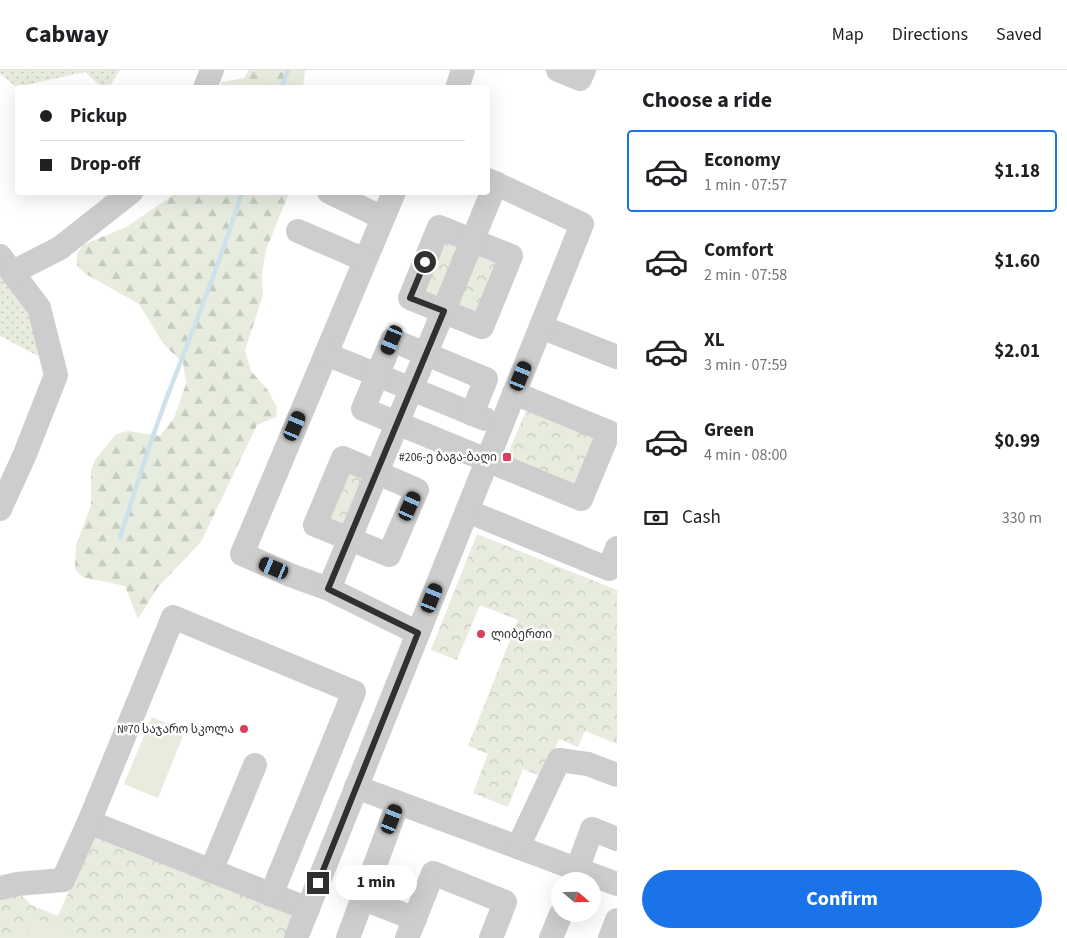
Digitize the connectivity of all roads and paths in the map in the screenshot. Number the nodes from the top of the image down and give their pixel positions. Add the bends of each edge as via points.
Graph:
1 (212, 70) edge
2 (463, 70) edge
3 (558, 70) edge
4 (584, 70) edge
5 (207, 85) edge
6 (457, 85) edge
7 (492, 182) edge
8 (127, 195) edge
9 (335, 195) edge
10 (393, 195) edge
11 (488, 195) edge
12 (383, 218) junction
13 (298, 231) dead end
14 (473, 240) junction
15 (366, 260) junction
16 (6, 264) edge
17 (444, 311) junction
18 (541, 327) junction
19 (326, 354) junction
20 (426, 354) junction
21 (617, 357) edge
22 (377, 375) junction
23 (411, 389) junction
24 (514, 393) junction
25 (472, 414) junction
26 (397, 424) junction
27 (500, 426) junction
28 (487, 460) junction
29 (377, 473) junction
30 (0, 509) edge
31 (467, 511) junction
32 (349, 539) junction
33 (617, 548) edge
34 (328, 589) junction
35 (418, 633) junction
36 (256, 765) dead end
37 (617, 775) edge
38 (356, 787) junction
39 (398, 803) junction
40 (89, 822) junction
41 (617, 839) edge
42 (518, 847) junction
43 (211, 871) junction
44 (570, 872) edge
45 (577, 872) edge
46 (601, 880) edge
47 (617, 884) edge
48 (0, 888) edge
49 (271, 894) junction
50 (362, 898) junction
51 (308, 909) junction
52 (617, 920) edge
53 (557, 922) edge
54 (411, 928) edge
55 (296, 938) edge
56 (348, 938) edge
57 (491, 938) edge
58 (551, 938) edge
59 (610, 938) edge

1 - 5 street
2 - 6 street
3 - 4 street via 580,79
7 - 18 street via 582,224
8 - 16 street via 60,248
9 - 12 street
10 - 12 street
11 - 14 street
12 - 15 street
13 - 15 street
14 - 17 street
14 - 17 street via 439,227 410,298
14 - 17 street via 511,256 482,327
15 - 19 street
16 - 30 street via 39,308 56,375
17 - 20 street
18 - 21 street
18 - 24 street
19 - 22 street
19 - 34 street via 242,554
20 - 22 street via 392,340
20 - 23 street
20 - 25 street via 486,379
22 - 23 street
22 - 26 street via 363,409
23 - 25 street
23 - 26 street
24 - 27 street
24 - 28 street via 609,432 581,499
25 - 27 street
26 - 28 street
26 - 29 street
27 - 28 street
28 - 31 street
29 - 32 street
29 - 32 street via 343,458 339,467 315,525
29 - 32 street via 417,490 389,555
31 - 33 street via 609,568
31 - 35 street
32 - 34 street
34 - 35 street
35 - 38 street
36 - 43 street
37 - 42 street via 588,764 558,760
38 - 39 street
38 - 51 street
39 - 42 street
39 - 50 street
40 - 43 street
40 - 48 street via 64,880
40 - 49 street via 173,618 354,692
41 - 45 street via 592,829
42 - 44 street
43 - 49 street
46 - 47 street
49 - 51 street
50 - 54 street
50 - 56 street
51 - 55 street
52 - 59 street
53 - 58 street
54 - 57 street via 433,873 505,902

